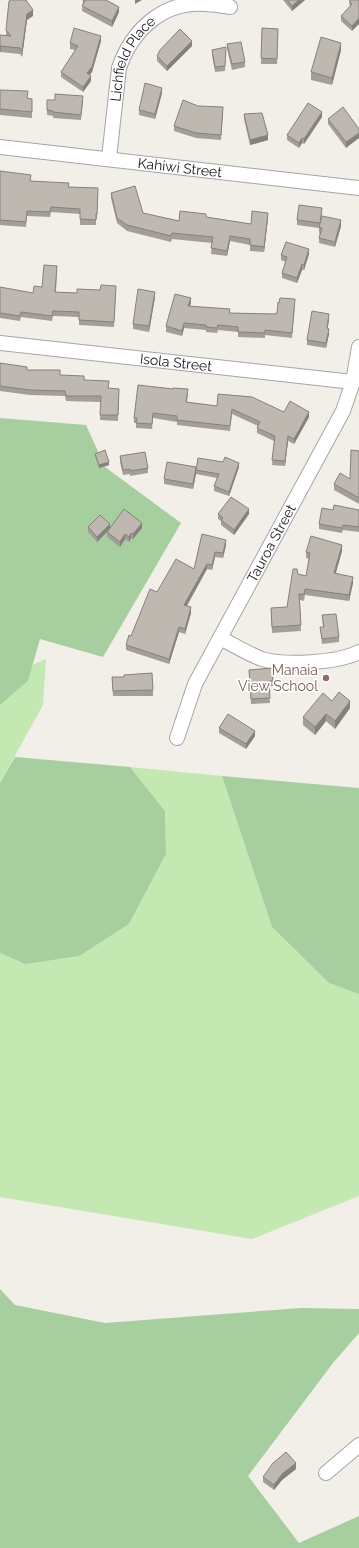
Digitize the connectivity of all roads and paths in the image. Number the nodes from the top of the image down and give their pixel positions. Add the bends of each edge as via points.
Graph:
1 (230, 7) dead end
2 (0, 146) edge
3 (109, 158) junction
4 (359, 188) edge
5 (0, 343) edge
6 (359, 347) edge
7 (353, 382) junction
8 (220, 638) junction
9 (359, 652) edge
10 (177, 738) dead end
11 (359, 1445) edge
12 (326, 1473) dead end

1 - 3 street, Lichfield Place via 186,5 160,14 137,32 119,68
2 - 3 street, Kahiwi Street
3 - 4 street, Kahiwi Street
5 - 7 street, Isola Street
6 - 7 street, Tauroa Street
7 - 8 street, Tauroa Street via 343,411
8 - 9 street via 260,659 276,663 334,659
8 - 10 street, Tauroa Street via 195,684
11 - 12 street

